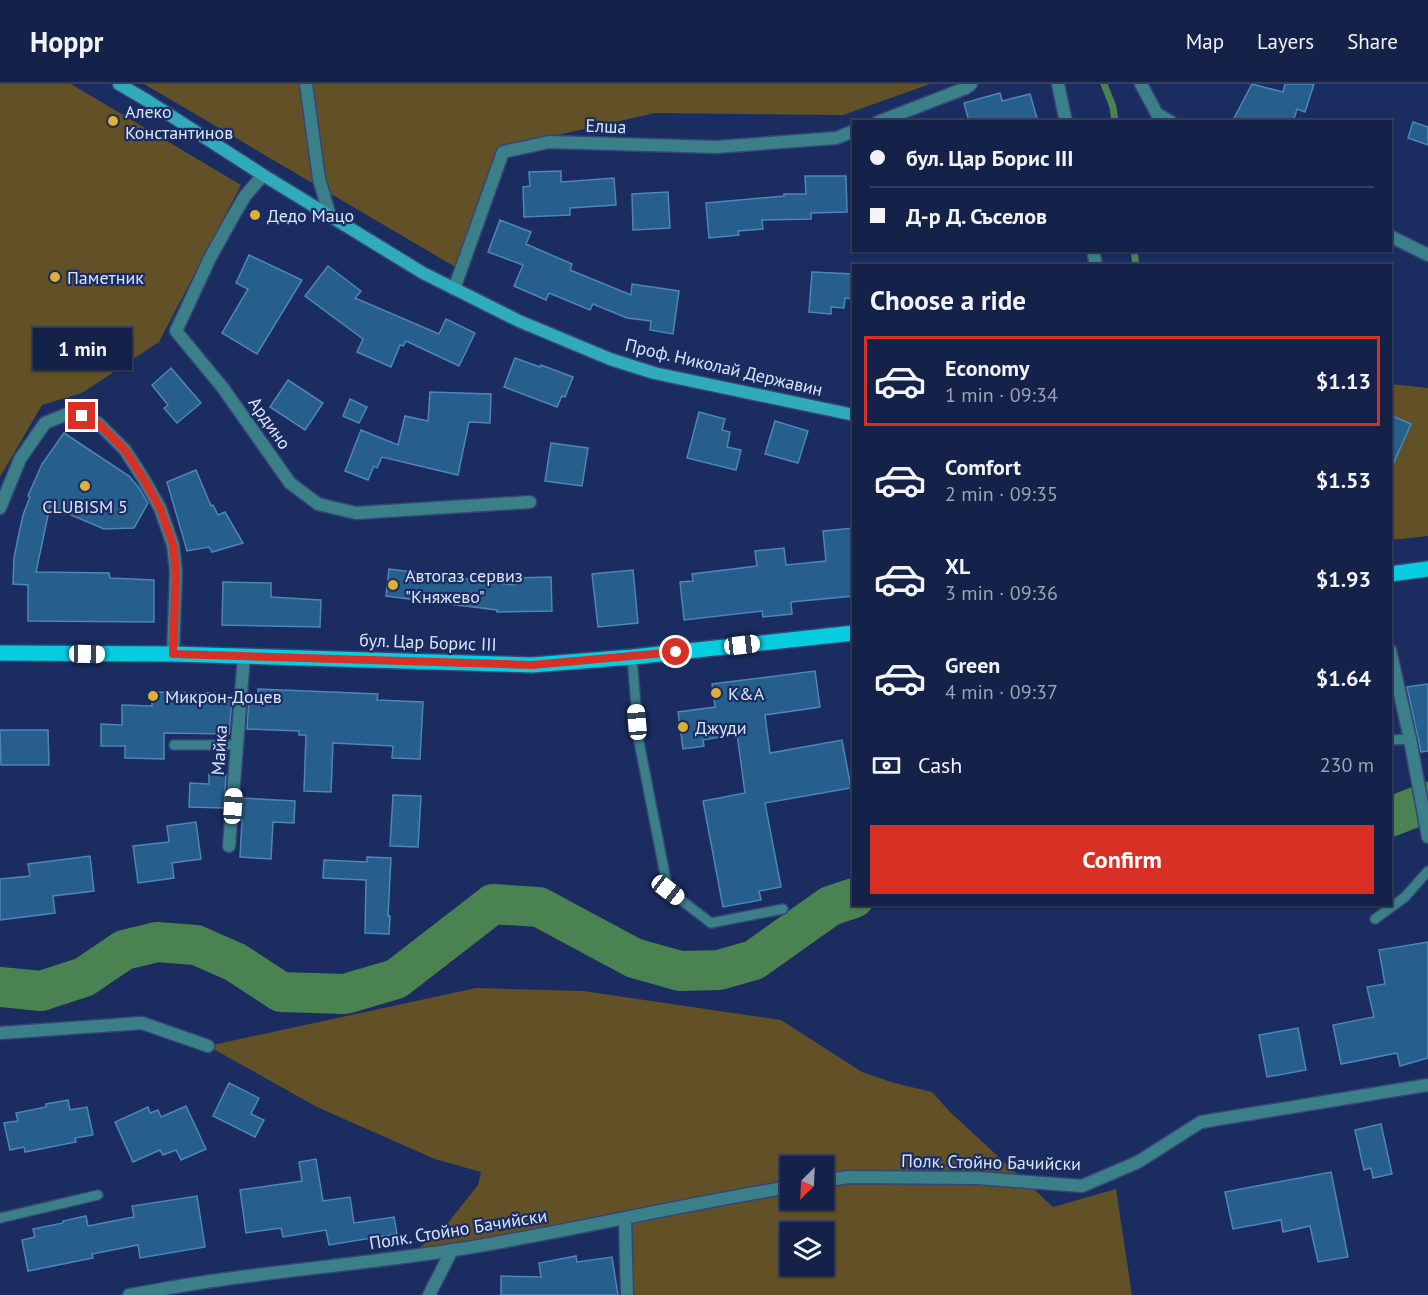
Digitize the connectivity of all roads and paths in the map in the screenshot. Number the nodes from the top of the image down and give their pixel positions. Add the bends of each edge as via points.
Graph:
1 (119, 84) edge
2 (306, 84) edge
3 (971, 84) edge
4 (1058, 84) edge
5 (1141, 84) edge
6 (883, 120) edge
7 (1066, 120) edge
8 (1168, 120) edge
9 (852, 132) edge
10 (263, 175) junction
11 (330, 216) junction
12 (1392, 237) edge
13 (1428, 255) edge
14 (454, 289) junction
15 (852, 415) edge
16 (530, 502) dead end
17 (0, 508) edge
18 (1428, 569) edge
19 (1392, 574) edge
20 (852, 633) edge
21 (0, 653) edge
22 (173, 654) junction
23 (244, 656) junction
24 (632, 657) junction
25 (1392, 668) edge
26 (1395, 694) edge
27 (1410, 739) junction
28 (1392, 740) edge
29 (174, 745) dead end
30 (237, 745) junction
31 (1428, 837) edge
32 (230, 846) dead end
33 (1428, 871) edge
34 (783, 909) dead end
35 (1375, 919) dead end
36 (0, 1033) edge
37 (208, 1046) dead end
38 (1428, 1085) edge
39 (834, 1179) edge
40 (780, 1189) edge
41 (98, 1196) dead end
42 (0, 1218) edge
43 (625, 1219) junction
44 (452, 1250) junction
45 (129, 1295) edge
46 (429, 1295) edge
47 (627, 1295) edge

1 - 10 main road, Проф. Николай Державин
2 - 11 street via 319,178
3 - 6 street
4 - 7 street
5 - 8 street via 1157,114
9 - 14 street, Елша via 836,138 716,147 549,142 503,152
10 - 11 main road, Проф. Николай Державин
10 - 16 street, Ардино via 245,196 215,249 176,331 223,388 290,483 318,504 356,513
11 - 14 main road, Проф. Николай Державин
12 - 13 street
14 - 15 main road, Проф. Николай Державин via 519,321 639,369
17 - 22 street via 20,459 45,423 65,415 82,416 98,423 125,450 143,478 160,508 173,545
18 - 19 main road
20 - 24 main road, бул. Цар Борис III
21 - 22 main road, бул. Цар Борис III
22 - 23 main road, бул. Цар Борис III
23 - 24 main road, бул. Цар Борис III via 532,665
23 - 30 street, Майка
24 - 34 lane via 639,742 668,890 711,923
25 - 26 street
26 - 27 street
27 - 28 lane
27 - 31 street
29 - 30 lane
30 - 32 street, Майка
33 - 35 lane via 1405,897
36 - 37 street via 142,1023
38 - 39 street, Полк. Стойно Бачийски via 1201,1122 1138,1162 1082,1186 977,1178
40 - 43 street, Полк. Стойно Бачийски
41 - 42 lane
43 - 44 street, Полк. Стойно Бачийски
43 - 47 street
44 - 45 street, Полк. Стойно Бачийски
44 - 46 street

